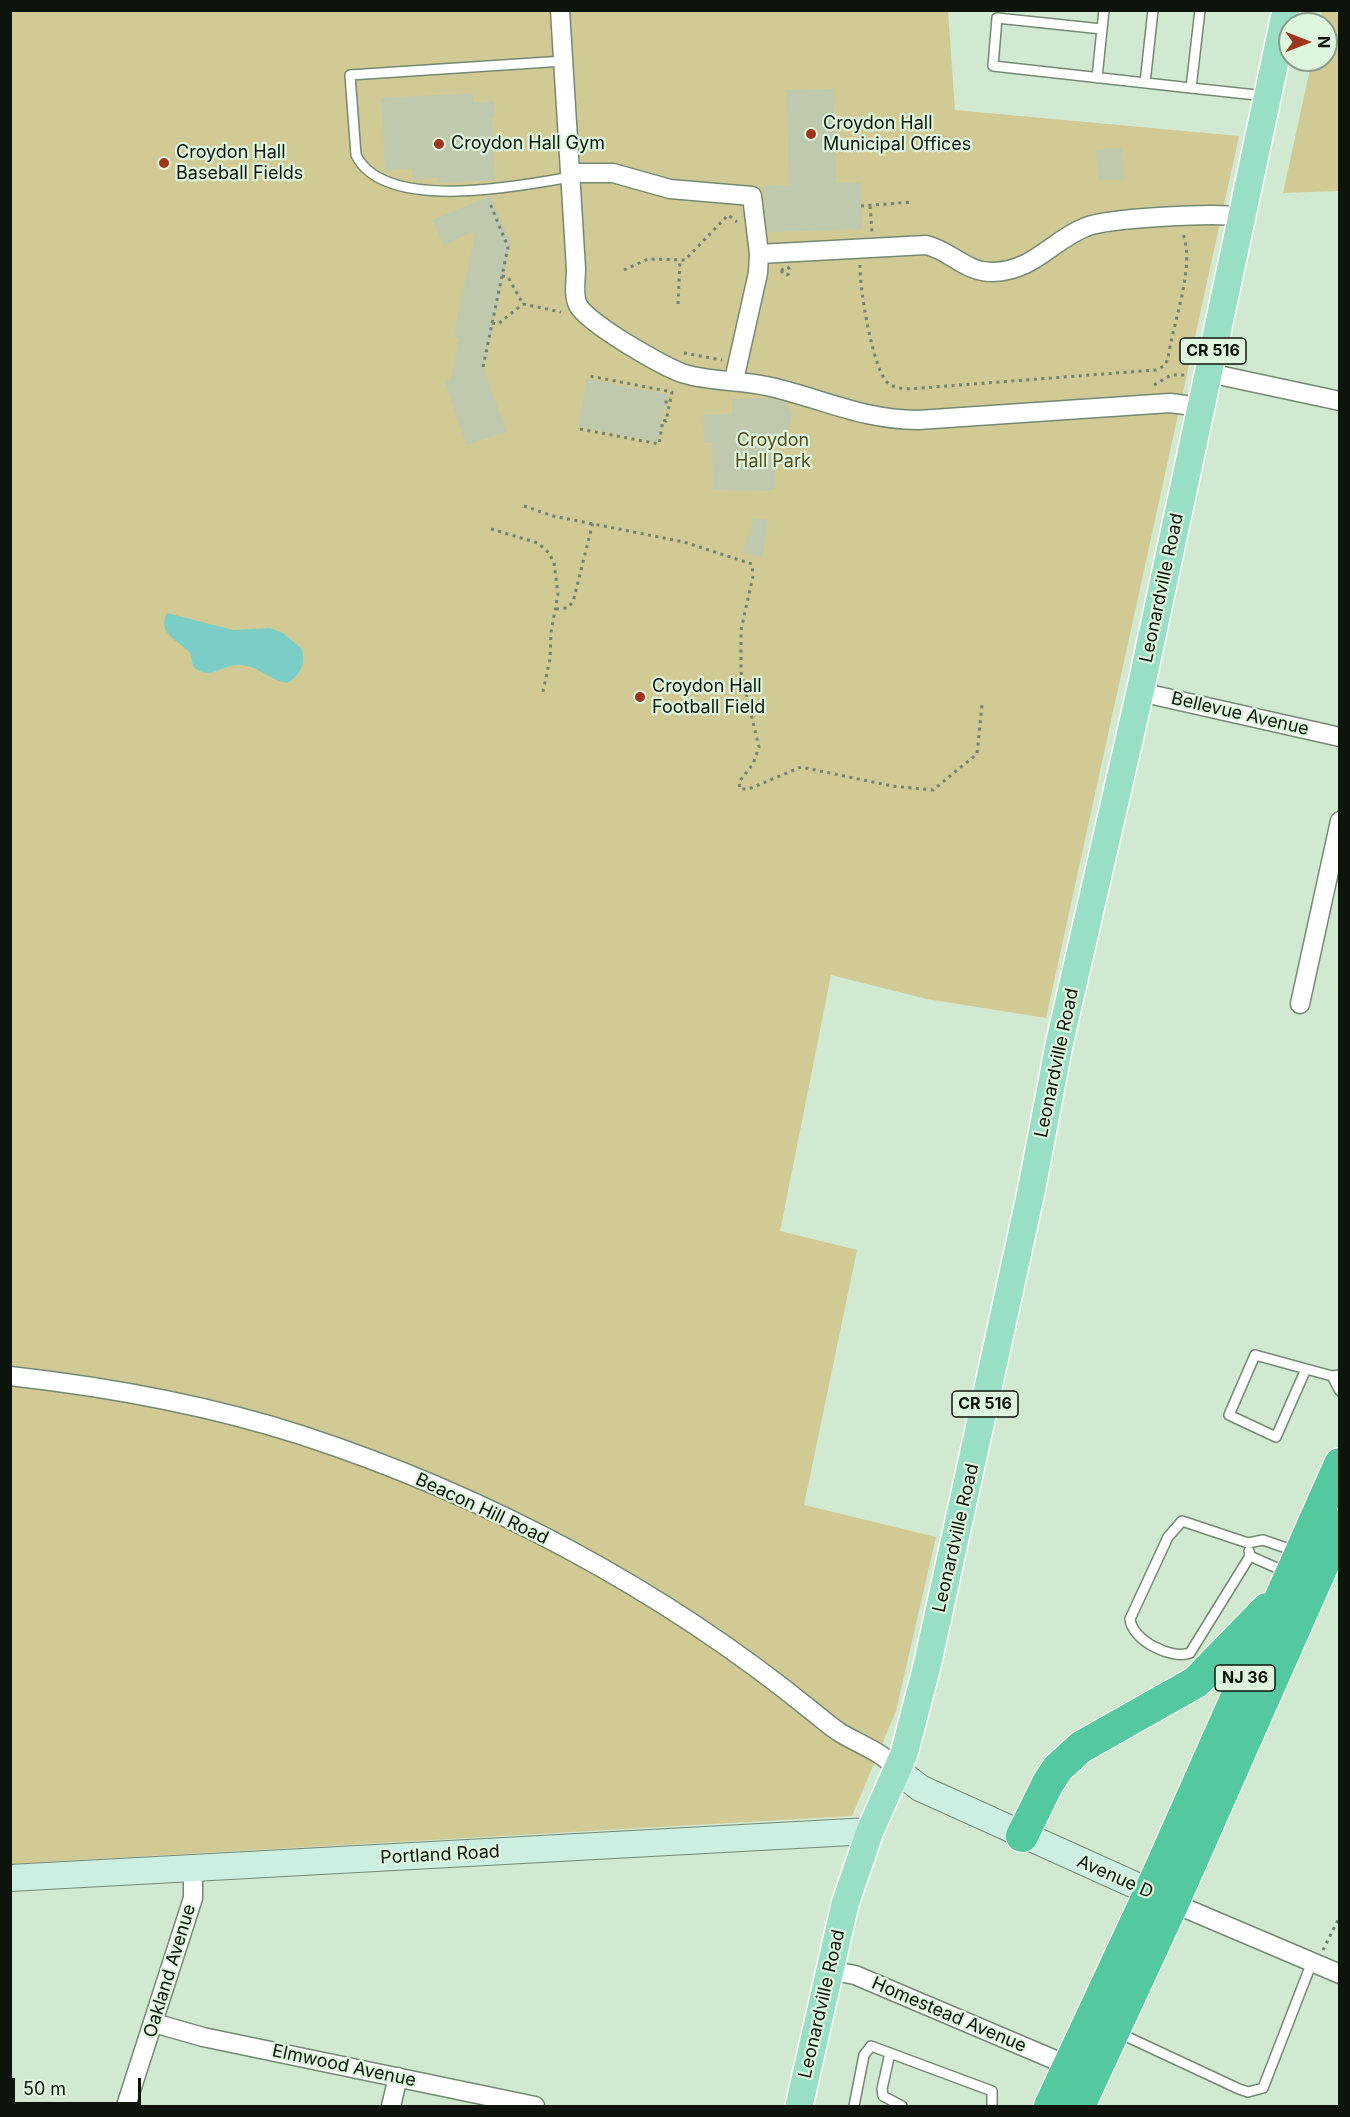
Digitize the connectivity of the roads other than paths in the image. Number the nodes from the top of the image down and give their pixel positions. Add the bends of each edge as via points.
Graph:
1 (560, 10) edge
2 (1104, 10) edge
3 (1153, 10) edge
4 (1200, 10) edge
5 (1286, 10) edge
6 (1102, 29) junction
7 (564, 61) junction
8 (1097, 78) junction
9 (1145, 83) junction
10 (1191, 88) junction
11 (1267, 96) junction
12 (570, 175) junction
13 (1241, 217) junction
14 (759, 254) junction
15 (733, 371) junction
16 (1200, 375) junction
17 (1340, 401) edge
18 (1201, 407) junction
19 (1140, 692) junction
20 (1340, 737) edge
21 (1340, 821) edge
22 (1300, 1004) dead end
23 (1306, 1369) junction
24 (1336, 1375) edge
25 (10, 1376) edge
26 (1340, 1391) edge
27 (1340, 1464) edge
28 (1340, 1526) edge
29 (1248, 1543) junction
30 (1250, 1556) junction
31 (1292, 1573) junction
32 (897, 1770) junction
33 (870, 1831) junction
34 (1022, 1836) junction
35 (193, 1869) junction
36 (10, 1878) edge
37 (1162, 1897) junction
38 (1315, 1963) junction
39 (829, 1970) junction
40 (1340, 1974) edge
41 (154, 2023) junction
42 (1114, 2031) junction
43 (890, 2053) junction
44 (1067, 2065) junction
45 (398, 2077) junction
46 (126, 2106) edge
47 (391, 2106) edge
48 (535, 2106) edge
49 (799, 2106) edge
50 (854, 2106) edge
51 (902, 2106) edge
52 (992, 2106) edge
53 (1050, 2106) edge
54 (1079, 2106) edge

1 - 7 street
2 - 6 lane
3 - 9 lane
4 - 10 lane
5 - 11 main road, Leonardville Road / CR 516
6 - 8 lane
6 - 8 lane via 997,18 993,66
7 - 12 street
7 - 12 lane via 350,75 356,155 384,180 413,189 445,192 522,185
8 - 9 lane
9 - 10 lane
10 - 11 lane
11 - 13 main road, Leonardville Road / CR 516
12 - 14 street via 627,176 670,189 752,196
12 - 15 street via 578,306 592,320 670,368 696,376
13 - 14 street via 1220,214 1092,225 1036,260 999,272 968,267 926,245
13 - 16 main road, Leonardville Road / CR 516
14 - 15 street via 758,273
15 - 18 street via 855,414 900,420 1170,403
16 - 17 street
16 - 18 main road, Leonardville Road / CR 516
18 - 19 main road, Leonardville Road / CR 516
19 - 20 street, Bellevue Avenue
19 - 32 main road, Leonardville Road / CR 516 via 1059,1044 927,1666
21 - 22 street
23 - 23 lane via 1255,1355 1229,1415 1276,1437
23 - 24 lane
24 - 26 lane
25 - 32 street, Beacon Hill Road via 221,1413 301,1435 455,1494 529,1529 626,1583 767,1674 831,1726
27 - 31 highway, NJ 36
28 - 37 highway, NJ 36
29 - 30 lane
29 - 30 lane via 1182,1521 1168,1537 1130,1619 1131,1627 1139,1636 1173,1655 1190,1653
29 - 31 lane via 1263,1540
30 - 31 lane
31 - 34 highway via 1196,1682 1096,1738 1058,1768
31 - 37 highway, NJ 36
32 - 33 main road, Leonardville Road / CR 516
32 - 34 street, Avenue D via 914,1785
33 - 35 street, Portland Road
33 - 39 main road, Leonardville Road / CR 516 via 845,1904
34 - 37 street, Avenue D
35 - 36 street, Portland Road
35 - 41 street, Oakland Avenue via 193,1898
37 - 38 street, Avenue D
37 - 42 highway, NJ 36
37 - 44 highway, NJ 36
38 - 40 street, Avenue D
38 - 42 lane via 1263,2088 1248,2092 1239,2089
39 - 44 street, Homestead Avenue via 855,1975
39 - 49 main road, Leonardville Road / CR 516
41 - 45 street, Elmwood Avenue via 202,2037
41 - 46 street, Oakland Avenue
42 - 54 highway, NJ 36
43 - 50 lane via 871,2046 864,2055
43 - 51 lane via 883,2096
43 - 52 lane via 992,2091
44 - 53 highway, NJ 36
45 - 47 street
45 - 48 street, Elmwood Avenue

